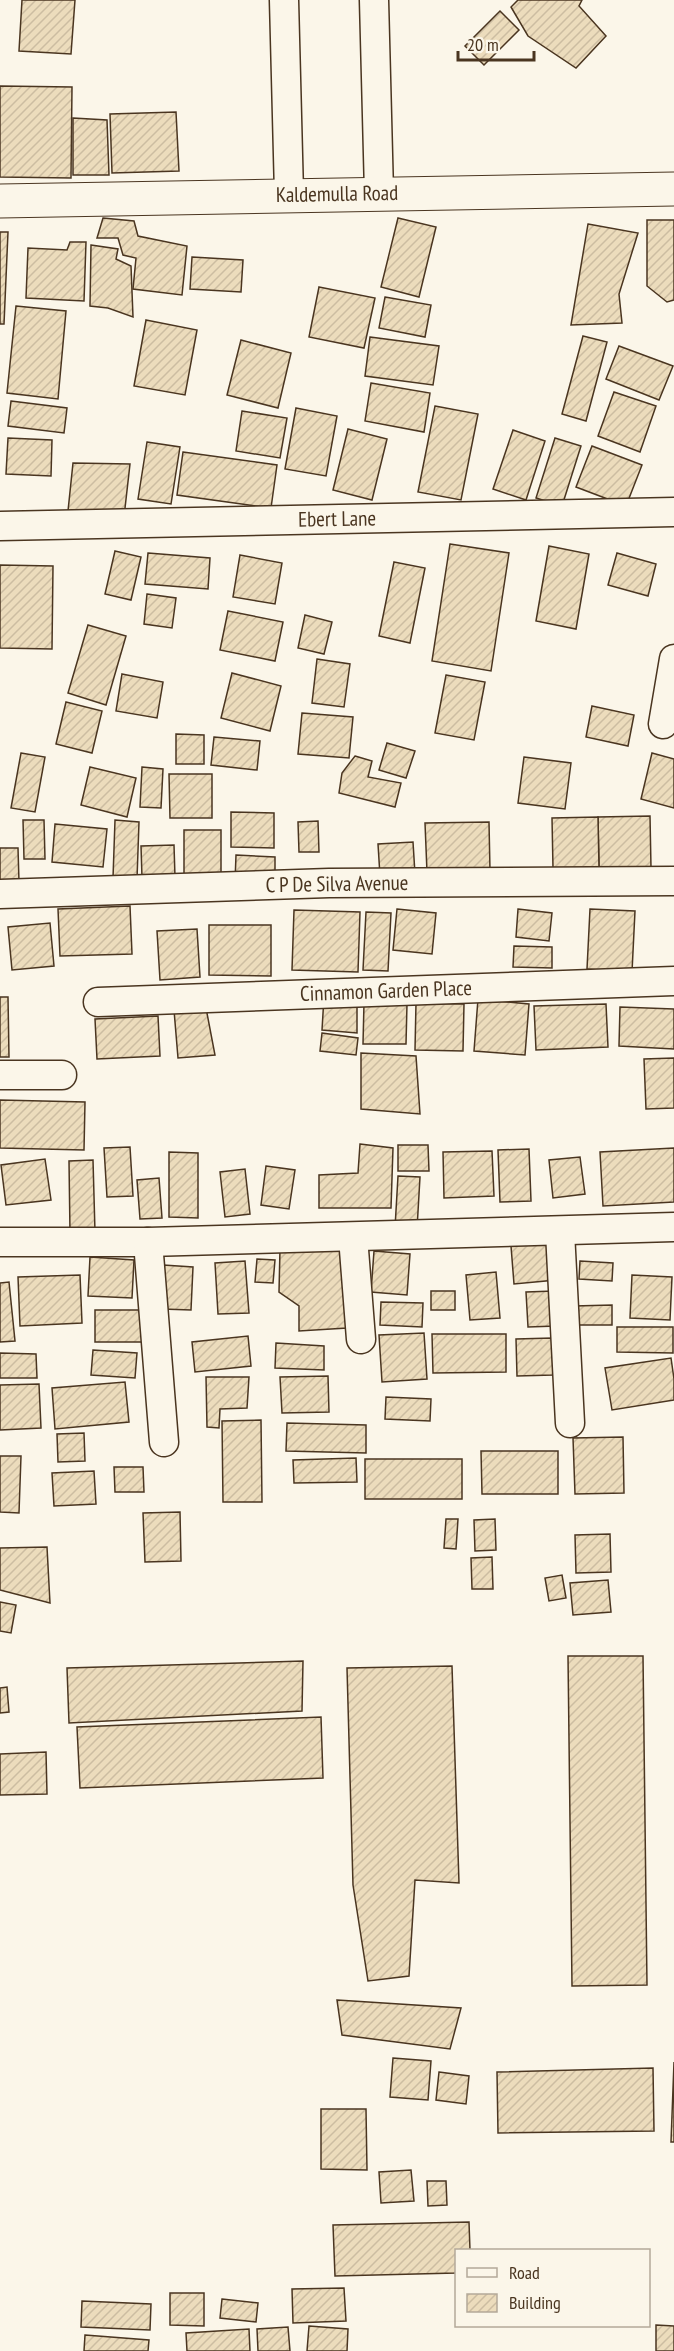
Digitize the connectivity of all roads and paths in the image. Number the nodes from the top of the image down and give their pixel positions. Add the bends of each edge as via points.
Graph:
1 (284, 0) edge
2 (374, 0) edge
3 (674, 189) edge
4 (379, 193) junction
5 (290, 194) junction
6 (0, 201) edge
7 (674, 512) edge
8 (0, 526) edge
9 (674, 659) edge
10 (663, 724) dead end
11 (674, 880) edge
12 (0, 894) edge
13 (674, 981) edge
14 (98, 1002) dead end
15 (0, 1075) edge
16 (62, 1075) dead end
17 (674, 1227) edge
18 (560, 1232) junction
19 (353, 1237) junction
20 (0, 1242) edge
21 (148, 1242) junction
22 (361, 1340) dead end
23 (570, 1423) dead end
24 (164, 1442) dead end

1 - 5 street
2 - 4 street
3 - 4 main road, Kaldemulla Road
4 - 5 main road, Kaldemulla Road
5 - 6 main road, Kaldemulla Road
7 - 8 street, Ebert Lane
9 - 10 street
11 - 12 street, C P De Silva Avenue via 329,883
13 - 14 street, Cinnamon Garden Place
15 - 16 street
17 - 18 street
18 - 19 street
18 - 23 street
19 - 21 street
19 - 22 street
20 - 21 street
21 - 24 street

